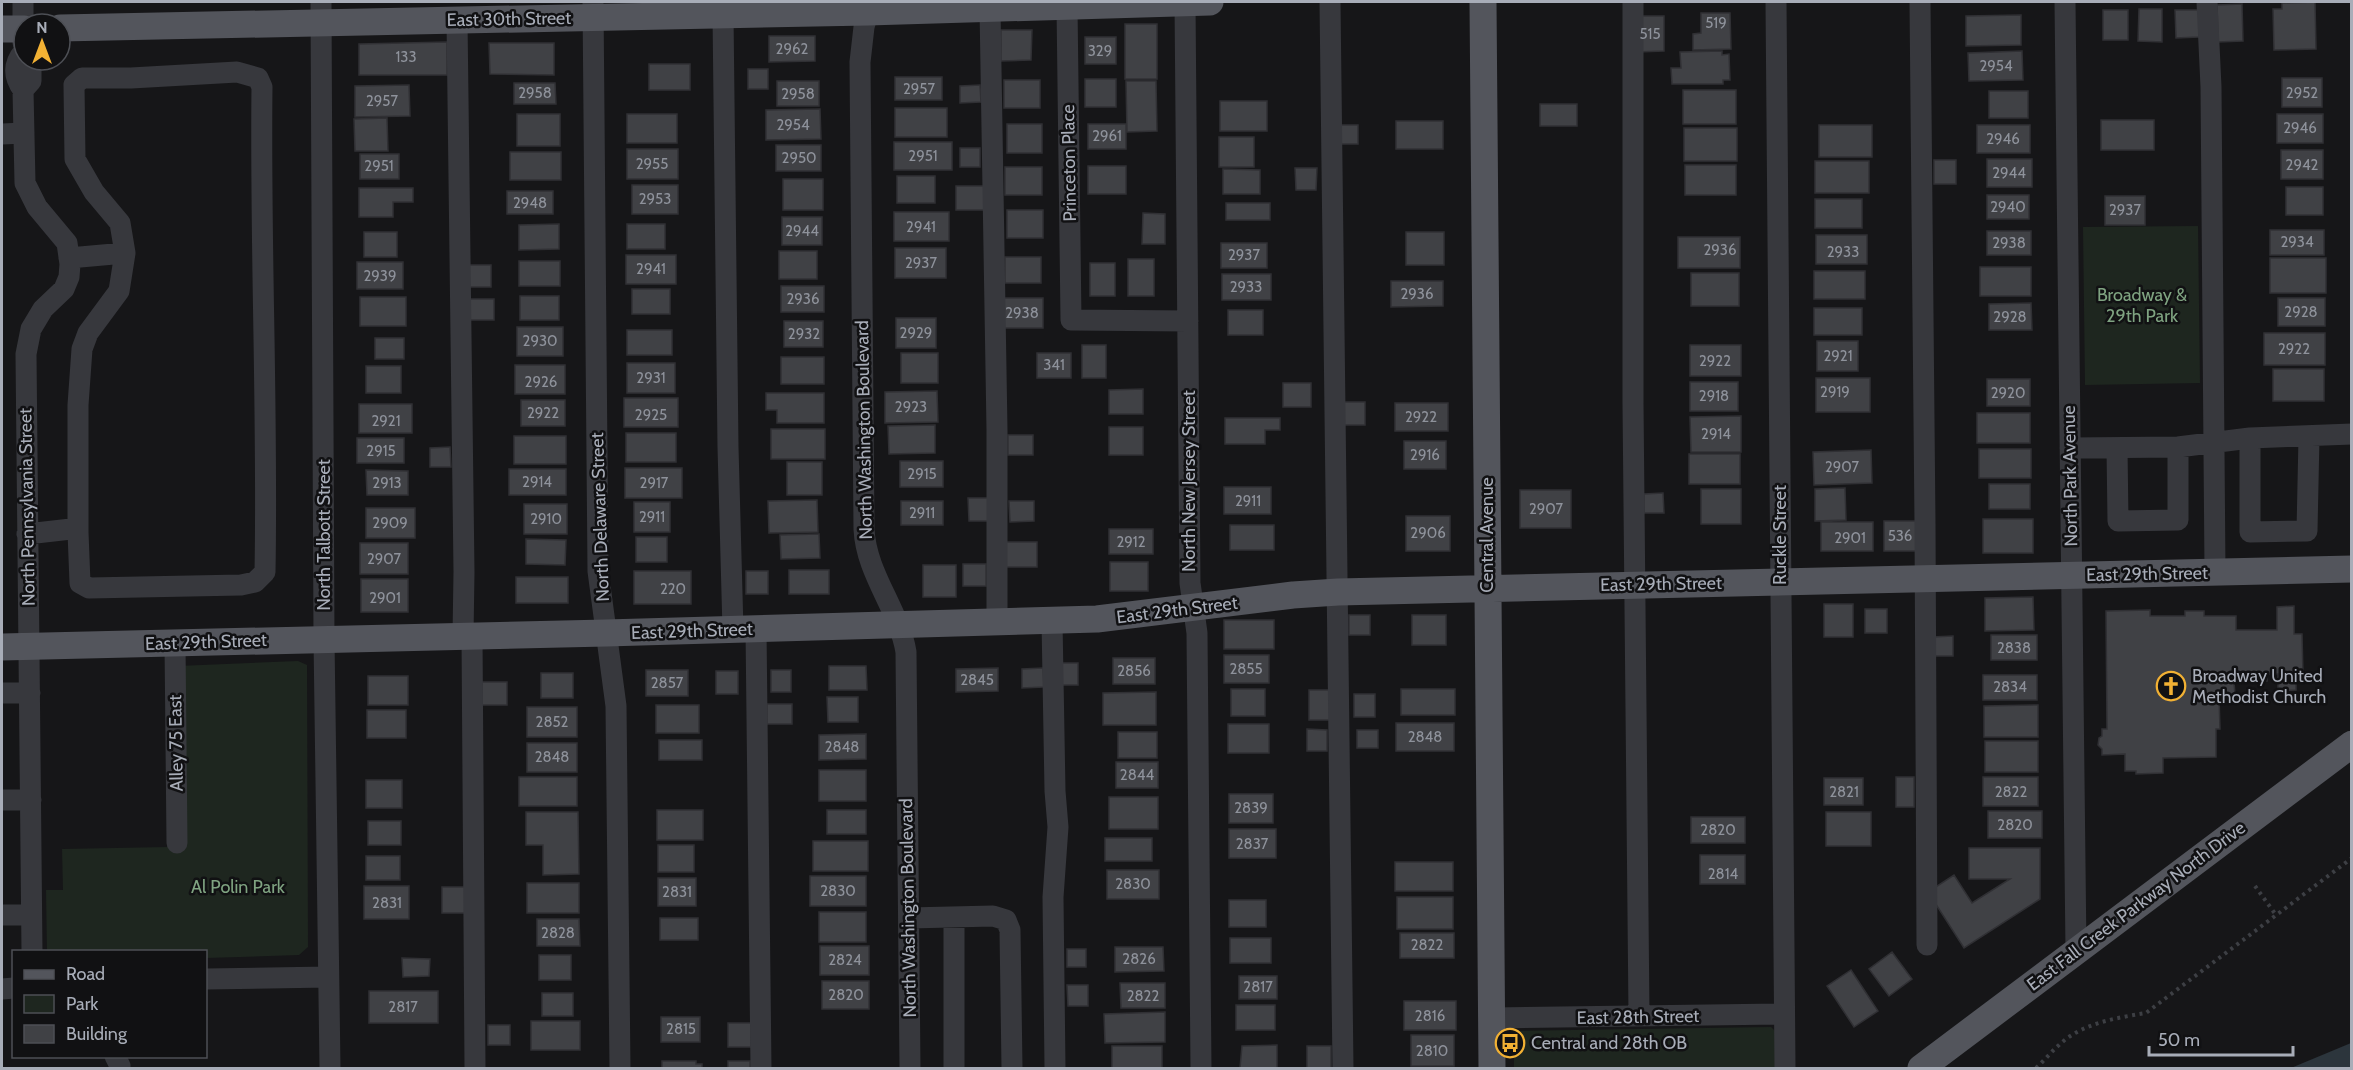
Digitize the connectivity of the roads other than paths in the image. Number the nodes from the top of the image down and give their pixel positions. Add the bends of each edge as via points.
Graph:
1 (1185, 2) edge
2 (1210, 2) edge
3 (1330, 2) edge
4 (1483, 2) edge
5 (1633, 2) edge
6 (1776, 2) edge
7 (1920, 2) edge
8 (2065, 2) edge
9 (2207, 2) edge
10 (1040, 4) edge
11 (1067, 6) junction
12 (870, 7) edge
13 (990, 8) junction
14 (593, 9) edge
15 (730, 10) edge
16 (322, 12) edge
17 (451, 14) edge
18 (72, 27) edge
19 (16, 72) edge
20 (31, 72) edge
21 (23, 90) junction
22 (24, 133) junction
23 (2, 134) edge
24 (125, 253) junction
25 (69, 258) junction
26 (1188, 321) junction
27 (2352, 434) edge
28 (2309, 436) junction
29 (2250, 438) junction
30 (2213, 443) junction
31 (2178, 447) junction
32 (2070, 448) junction
33 (2117, 448) junction
34 (78, 532) junction
35 (27, 534) junction
36 (2352, 569) edge
37 (2215, 572) junction
38 (2071, 576) junction
39 (1924, 579) junction
40 (1781, 582) junction
41 (1635, 585) junction
42 (1488, 588) junction
43 (1338, 592) junction
44 (1193, 609) junction
45 (1052, 621) junction
46 (997, 622) junction
47 (899, 626) junction
48 (745, 630) junction
49 (606, 633) junction
50 (468, 636) junction
51 (324, 639) junction
52 (174, 643) junction
53 (2, 647) edge
54 (30, 647) junction
55 (2, 693) edge
56 (30, 693) junction
57 (2352, 744) edge
58 (2, 800) edge
59 (31, 800) junction
60 (177, 843) dead end
61 (2, 915) edge
62 (31, 915) junction
63 (954, 917) junction
64 (909, 918) junction
65 (1927, 945) dead end
66 (32, 950) edge
67 (2076, 951) junction
68 (328, 977) junction
69 (207, 979) edge
70 (1784, 1014) junction
71 (1639, 1017) junction
72 (1492, 1018) junction
73 (116, 1058) edge
74 (123, 1058) edge
75 (330, 1068) edge
76 (475, 1068) edge
77 (620, 1068) edge
78 (761, 1068) edge
79 (910, 1068) edge
80 (954, 1068) edge
81 (1012, 1068) edge
82 (1055, 1068) edge
83 (1201, 1068) edge
84 (1343, 1068) edge
85 (1492, 1068) edge
86 (1785, 1068) edge
87 (1921, 1068) edge

1 - 2 main road, East 30th Street
1 - 11 main road, East 30th Street
1 - 26 street, North New Jersey Street
3 - 43 street
4 - 42 main road, Central Avenue
5 - 41 street
6 - 40 street, Ruckle Street
7 - 39 street
8 - 32 street, North Park Avenue
9 - 30 street
10 - 11 main road, East 30th Street
10 - 13 main road, East 30th Street
11 - 26 street, Princeton Place via 1071,320
12 - 13 main road, East 30th Street
12 - 15 main road, East 30th Street
12 - 47 street, North Washington Boulevard via 860,62 864,529 871,564
13 - 46 street via 998,430
14 - 15 main road, East 30th Street
14 - 17 main road, East 30th Street
14 - 49 street, North Delaware Street via 598,571
15 - 48 street via 728,447
16 - 17 main road, East 30th Street
16 - 18 main road, East 30th Street
16 - 51 street, North Talbott Street
17 - 50 street
19 - 21 street
20 - 21 street via 31,81
21 - 22 street
22 - 23 street
22 - 25 street via 25,183 37,207 67,243
24 - 25 street
24 - 34 street via 119,291 88,333 82,350
24 - 34 street via 120,223 94,192 75,159 74,85 82,78 237,72 258,78 262,87 265,572 255,582 241,585 88,588 80,583
25 - 35 street, North Pennsylvania Street via 64,289 37,317 27,344
26 - 44 street, North New Jersey Street
27 - 28 street
28 - 29 street
28 - 29 street via 2307,531 2250,532
29 - 30 street
30 - 31 street
30 - 37 street
31 - 33 street
31 - 33 street via 2178,520 2118,521
32 - 33 street
32 - 38 street, North Park Avenue
34 - 35 street via 71,529
35 - 54 street, North Pennsylvania Street
36 - 37 main road, East 29th Street
37 - 38 main road, East 29th Street
38 - 39 main road, East 29th Street
38 - 67 street, North Park Avenue
39 - 40 main road, East 29th Street
39 - 65 street
40 - 41 main road, East 29th Street
40 - 70 street, Ruckle Street
41 - 42 main road, East 29th Street
41 - 71 street
42 - 43 main road, East 29th Street
42 - 72 main road, Central Avenue
43 - 44 main road, East 29th Street
43 - 84 street
44 - 45 main road, East 29th Street
44 - 83 street, North New Jersey Street via 1197,633
45 - 46 main road, East 29th Street
45 - 82 street via 1058,827 1053,897
46 - 47 main road, East 29th Street
47 - 48 main road, East 29th Street
47 - 64 street, North Washington Boulevard via 906,652
48 - 49 main road, East 29th Street
48 - 78 street
49 - 50 main road, East 29th Street
49 - 77 street, North Delaware Street via 616,706
50 - 51 main road, East 29th Street
50 - 76 street
51 - 52 main road, East 29th Street
51 - 68 street, North Talbott Street
52 - 54 main road, East 29th Street
52 - 60 street, Alley 75 East
53 - 54 main road, East 29th Street
54 - 56 street, North Pennsylvania Street
55 - 56 street
56 - 59 street, North Pennsylvania Street
57 - 67 main road, East Fall Creek Parkway North Drive
58 - 59 street
59 - 62 street, North Pennsylvania Street
61 - 62 street
62 - 66 street, North Pennsylvania Street
63 - 64 street
63 - 80 street
63 - 81 street via 993,916 1006,920 1010,930
64 - 79 street, North Washington Boulevard
67 - 87 main road, East Fall Creek Parkway North Drive
68 - 69 street
68 - 75 street, North Talbott Street
70 - 71 street, East 28th Street
70 - 86 street, Ruckle Street
71 - 72 street, East 28th Street
72 - 85 main road, Central Avenue
73 - 74 street via 120,1066

